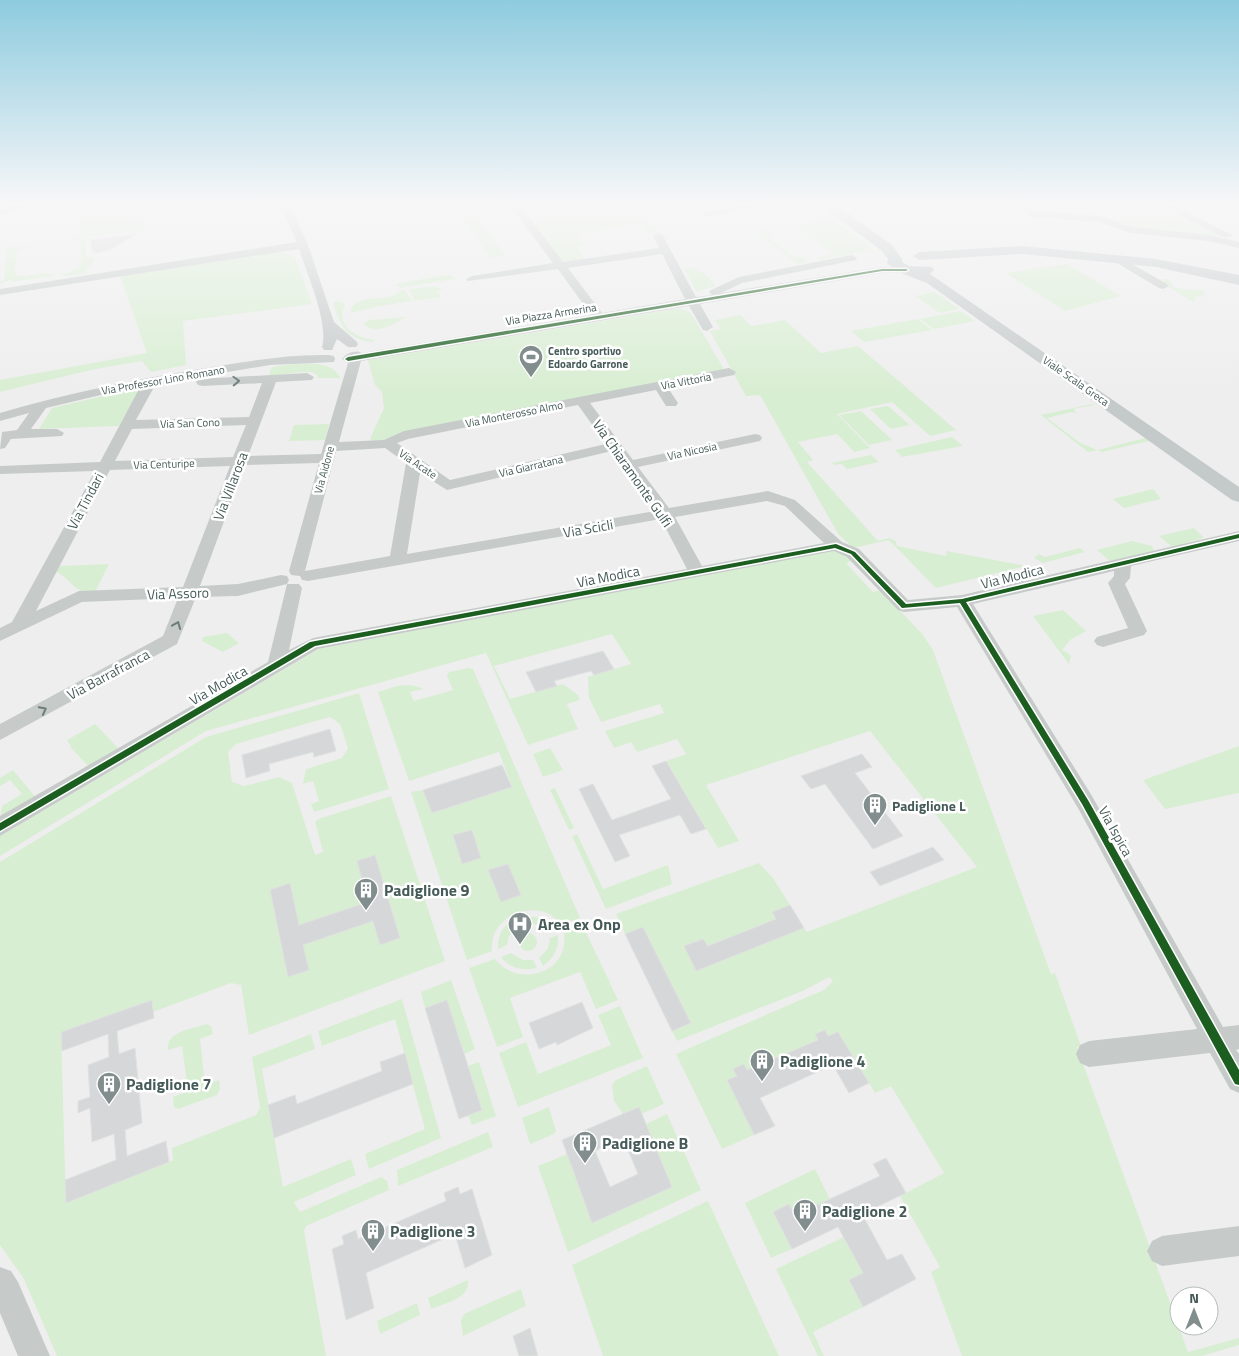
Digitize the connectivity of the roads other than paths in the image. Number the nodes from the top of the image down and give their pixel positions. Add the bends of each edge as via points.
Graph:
1 (159, 266) edge
2 (309, 266) edge
3 (558, 266) edge
4 (560, 266) edge
5 (673, 266) edge
6 (808, 266) edge
7 (864, 266) edge
8 (906, 266) edge
9 (922, 266) edge
10 (924, 266) edge
11 (1130, 266) edge
12 (1168, 266) edge
13 (751, 277) junction
14 (472, 280) dead end
15 (1239, 280) edge
16 (765, 286) junction
17 (1163, 286) dead end
18 (0, 291) edge
19 (710, 295) junction
20 (692, 300) junction
21 (597, 314) junction
22 (328, 323) junction
23 (708, 327) dead end
24 (353, 352) junction
25 (328, 354) junction
26 (729, 372) dead end
27 (307, 377) dead end
28 (270, 380) junction
29 (348, 380) junction
30 (152, 381) junction
31 (134, 384) junction
32 (660, 386) junction
33 (642, 389) joint
34 (582, 401) junction
35 (672, 403) dead end
36 (41, 405) junction
37 (4, 410) edge
38 (0, 417) edge
39 (255, 421) junction
40 (125, 425) junction
41 (57, 433) dead end
42 (21, 434) junction
43 (755, 438) dead end
44 (388, 444) junction
45 (0, 445) edge
46 (615, 446) junction
47 (329, 452) junction
48 (240, 461) junction
49 (414, 461) junction
50 (629, 465) junction
51 (104, 466) junction
52 (0, 470) edge
53 (447, 485) joint
54 (1239, 486) edge
55 (1239, 496) edge
56 (666, 515) junction
57 (1239, 536) edge
58 (836, 546) junction
59 (398, 561) junction
60 (1123, 564) junction
61 (307, 570) junction
62 (697, 572) junction
63 (288, 588) junction
64 (190, 592) junction
65 (962, 600) junction
66 (19, 626) junction
67 (0, 635) edge
68 (1103, 641) dead end
69 (281, 643) junction
70 (313, 644) junction
71 (276, 666) junction
72 (0, 733) edge
73 (0, 827) edge
74 (1228, 1039) edge
75 (1089, 1054) dead end
76 (1239, 1080) edge
77 (1239, 1242) edge
78 (1162, 1251) dead end
79 (0, 1282) edge
80 (34, 1356) edge

1 - 18 street
2 - 22 street
3 - 14 street
4 - 21 street
5 - 20 street
6 - 13 street
7 - 16 street, Via Piazza Armerina
8 - 20 street, Via Piazza Armerina
9 - 55 main road, Viale Scala Greca via 932,280
10 - 54 main road, Viale Scala Greca
11 - 17 street
12 - 15 main road
13 - 16 street via 745,282
13 - 19 street
16 - 19 street, Via Piazza Armerina
19 - 20 street, Via Piazza Armerina
20 - 21 street, Via Piazza Armerina
20 - 23 street
20 - 24 street, Via Piazza Armerina
21 - 24 street, Via Piazza Armerina
22 - 24 street
22 - 25 street
24 - 25 street
24 - 29 street
25 - 29 street via 346,373
25 - 30 street, Via Professor Lino Romano
25 - 37 street, Via Professor Lino Romano via 142,378
26 - 32 street, Via Vittoria
27 - 28 street
30 -> 28 street
28 - 39 street, Via Villarosa
29 - 47 street, Via Aidone
30 - 31 street, Via Professor Lino Romano
31 - 36 street, Via Professor Lino Romano
31 - 40 street, Via Tindari via 144,386 146,390
32 - 33 street, Via Vittoria
32 - 35 street
33 - 34 street, Via Monterosso Almo
34 - 44 street, Via Monterosso Almo via 404,435
34 - 46 street, Via Chiaramonte Gulfi
36 - 38 street, Via Professor Lino Romano
36 - 42 street
39 - 40 street, Via San Cono
39 - 48 street, Via Villarosa
40 - 51 street, Via Tindari
41 - 42 street
42 - 45 street via 7,435
43 - 50 street, Via Nicosia
44 - 47 street, Via Centuripe
44 - 49 street, Via Acate
46 - 50 street, Via Chiaramonte Gulfi
46 - 53 street, Via Giarratana
47 - 48 street, Via Centuripe
47 - 61 street, Via Aidone
48 - 51 street, Via Centuripe
48 - 64 street, Via Villarosa
49 - 53 street, Via Acate
49 - 59 street
50 - 56 street, Via Chiaramonte Gulfi
51 - 52 street, Via Centuripe
51 - 66 street, Via Tindari
56 - 58 street, Via Scicli via 768,496 790,503
56 - 59 street, Via Scicli
56 - 62 street, Via Chiaramonte Gulfi
57 - 60 street, Via Modica
58 - 62 street, Via Modica
58 - 65 street, Via Modica via 854,553 904,606
59 - 61 street, Via Scicli
60 - 65 street, Via Modica
60 - 68 street via 1122,578 1116,583 1138,631
61 - 63 street via 304,584
62 - 70 street, Via Modica
63 - 64 street, Via Assoro via 263,583 238,590
63 - 69 street
64 - 66 street, Via Assoro via 79,597
72 -> 64 street, Via Barrafranca via 171,640
65 - 74 street, Via Ispica
66 - 67 street, Via Assoro
69 - 70 street
69 - 71 street
70 - 71 street, Via Modica
71 - 73 street, Via Modica
74 - 75 street
74 - 76 street, Via Ispica
77 - 78 street
79 - 80 street

